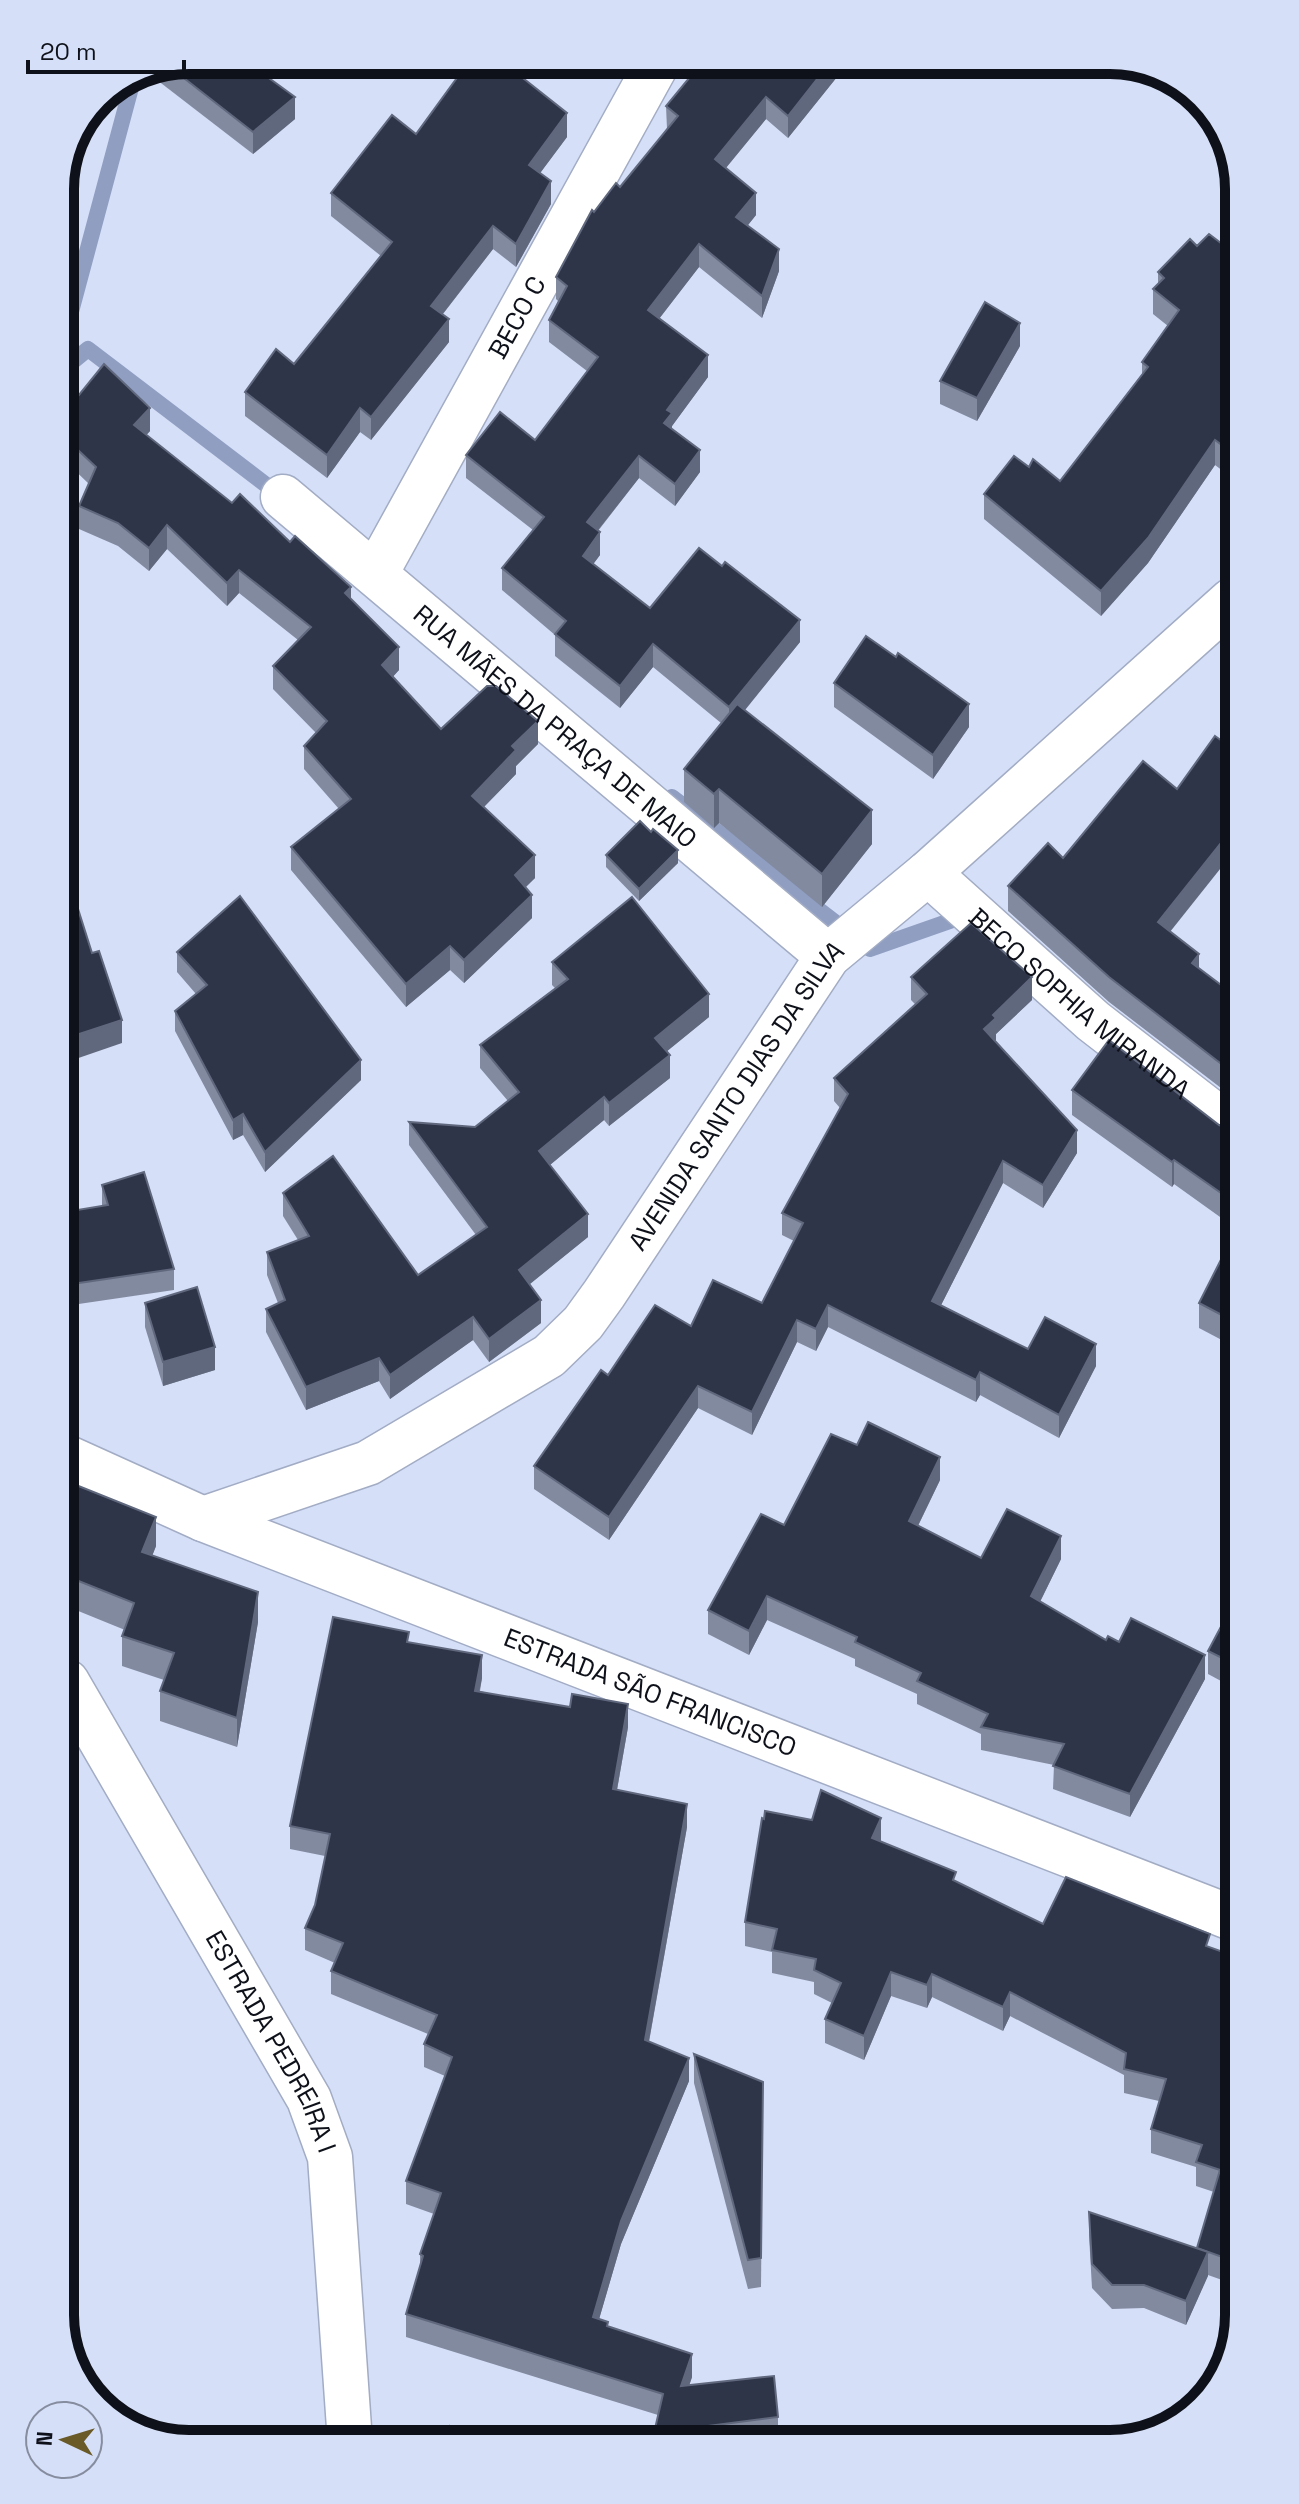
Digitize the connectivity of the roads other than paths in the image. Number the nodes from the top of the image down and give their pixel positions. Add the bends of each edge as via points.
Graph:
1 (651, 74) edge
2 (283, 497) dead end
3 (376, 573) junction
4 (1225, 606) edge
5 (928, 873) junction
6 (828, 956) junction
7 (1225, 1123) edge
8 (74, 1461) edge
9 (203, 1519) junction
10 (74, 1694) edge
11 (1225, 1915) edge
12 (349, 2430) edge

1 - 3 street, BECO C
2 - 3 street, RUA MÃES DA PRAÇA DE MAIO
3 - 6 street, RUA MÃES DA PRAÇA DE MAIO
4 - 5 street, AVENIDA SANTO DIAS DA SILVA
5 - 6 street, AVENIDA SANTO DIAS DA SILVA
5 - 7 street, BECO SOPHIA MIRANDA via 1093,1021
6 - 9 street, AVENIDA SANTO DIAS DA SILVA via 604,1294 549,1356 368,1463
8 - 9 street, ESTRADA SÃO FRANCISCO
9 - 11 street, ESTRADA SÃO FRANCISCO
10 - 12 street, ESTRADA PEDREIRA I via 309,2099 330,2157

